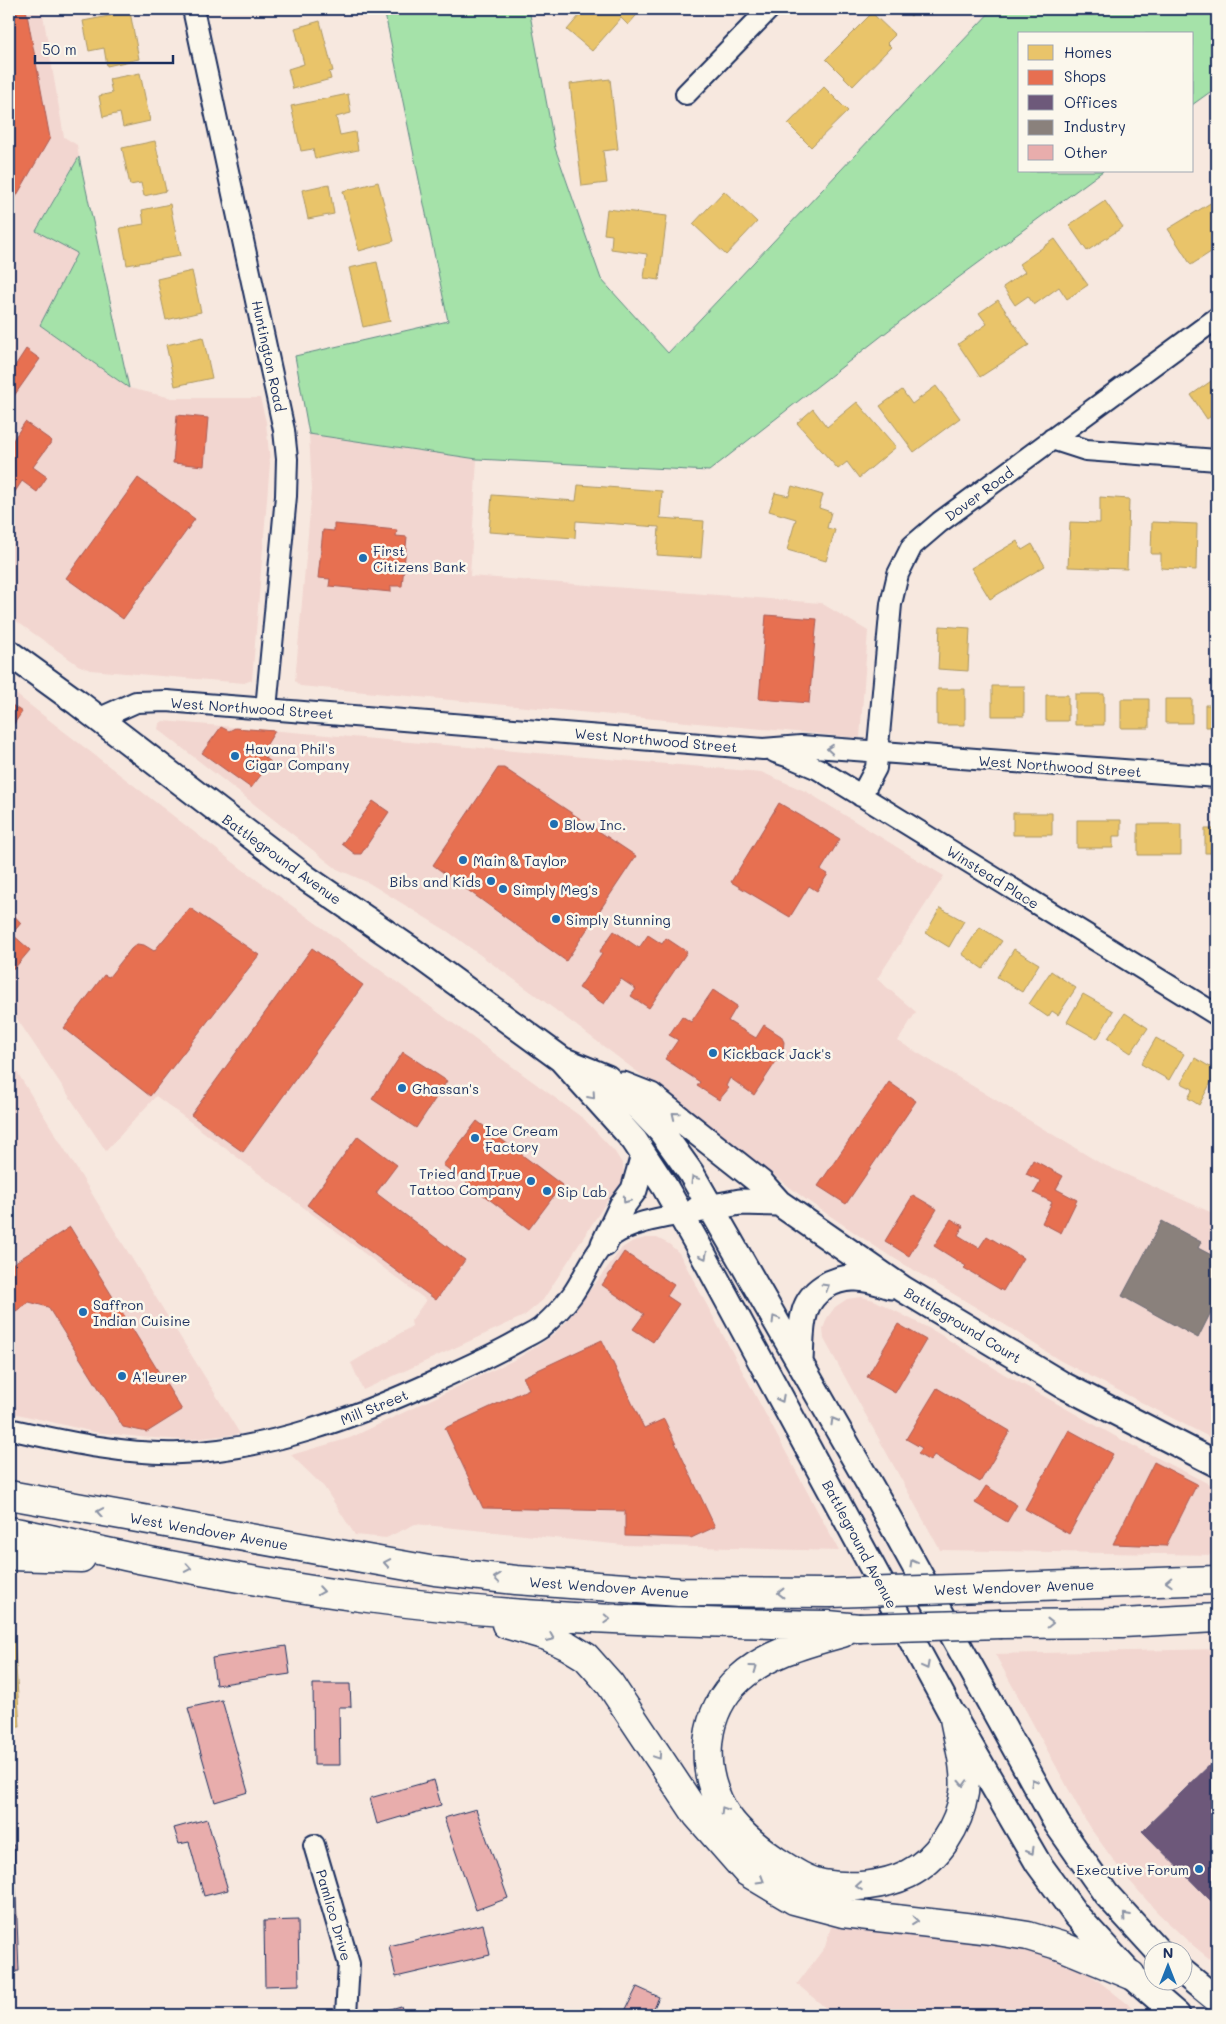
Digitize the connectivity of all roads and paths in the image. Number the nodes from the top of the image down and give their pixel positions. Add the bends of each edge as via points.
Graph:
1 (193, 9) edge
2 (769, 9) edge
3 (686, 94) dead end
4 (1217, 318) edge
5 (1052, 439) junction
6 (1217, 460) edge
7 (9, 653) edge
8 (266, 709) junction
9 (98, 719) junction
10 (763, 749) junction
11 (878, 754) junction
12 (1217, 777) edge
13 (861, 796) junction
14 (1217, 1015) edge
15 (560, 1059) junction
16 (607, 1078) junction
17 (644, 1155) junction
18 (779, 1202) junction
19 (710, 1208) junction
20 (680, 1214) junction
21 (604, 1244) junction
22 (904, 1289) junction
23 (800, 1361) junction
24 (9, 1429) edge
25 (1217, 1464) edge
26 (9, 1495) edge
27 (9, 1531) edge
28 (9, 1556) edge
29 (140, 1559) junction
30 (1217, 1580) edge
31 (454, 1609) junction
32 (1217, 1618) edge
33 (859, 1628) junction
34 (954, 1718) junction
35 (314, 1845) dead end
36 (1150, 1942) edge
37 (1131, 1975) junction
38 (1194, 1980) edge
39 (1217, 2000) edge
40 (346, 2015) edge
41 (1177, 2015) edge

1 - 8 street, Huntington Road via 284,430 287,458
2 - 3 street
4 - 5 street, Dover Road
5 - 6 street via 1086,450
5 - 11 street, Dover Road via 912,546 898,574 891,604
7 - 9 main road, Battleground Avenue
8 - 9 street, West Northwood Street via 168,701 136,702
8 - 10 street, West Northwood Street
9 - 15 main road, Battleground Avenue via 306,878 410,949
11 -> 10 street, West Northwood Street via 801,746
10 - 13 street, Winstead Place via 790,756 818,769
11 - 12 street, West Northwood Street
11 - 13 street, Dover Road via 876,768
13 - 14 street, Winstead Place
15 - 16 main road, Battleground Avenue
15 -> 17 main road, Battleground Avenue
18 -> 16 main road, Battleground Court via 761,1183 651,1096
19 -> 16 main road, Battleground Avenue via 691,1173 661,1131
17 - 20 main road, Battleground Avenue
17 -> 21 main road via 634,1190 622,1206
18 - 19 main road via 740,1202
18 - 22 main road, Battleground Court
19 - 20 main road
23 -> 19 main road, Battleground Avenue
20 - 21 street, Mill Street via 634,1226
20 -> 34 main road, Battleground Avenue
21 - 24 street, Mill Street via 571,1296 540,1329 484,1360 386,1402 289,1437 252,1445 180,1453 64,1441
23 -> 22 main road via 806,1309 813,1296 824,1287 838,1280 854,1278
22 - 25 main road, Battleground Court via 1063,1385
36 -> 23 main road, Battleground Avenue via 1106,1894 1057,1824
30 -> 26 highway, West Wendover Avenue, bridge via 830,1593 661,1591 435,1571
27 - 29 highway
28 - 29 highway
29 -> 31 highway via 366,1598
31 -> 33 highway via 628,1620
31 -> 37 highway via 547,1636 586,1658 610,1684 697,1815 746,1872 794,1900 843,1913 1028,1936
33 -> 32 highway, bridge
34 -> 33 highway via 964,1792 952,1830 923,1866 904,1876 881,1884 854,1887 822,1884 793,1872 739,1830 722,1809 708,1762 710,1723 721,1699 739,1679 785,1650
34 -> 37 main road, Battleground Avenue via 1038,1863 1076,1915
35 - 40 street, Pamlico Drive via 348,1964
37 - 41 main road, Battleground Avenue
38 - 39 main road

